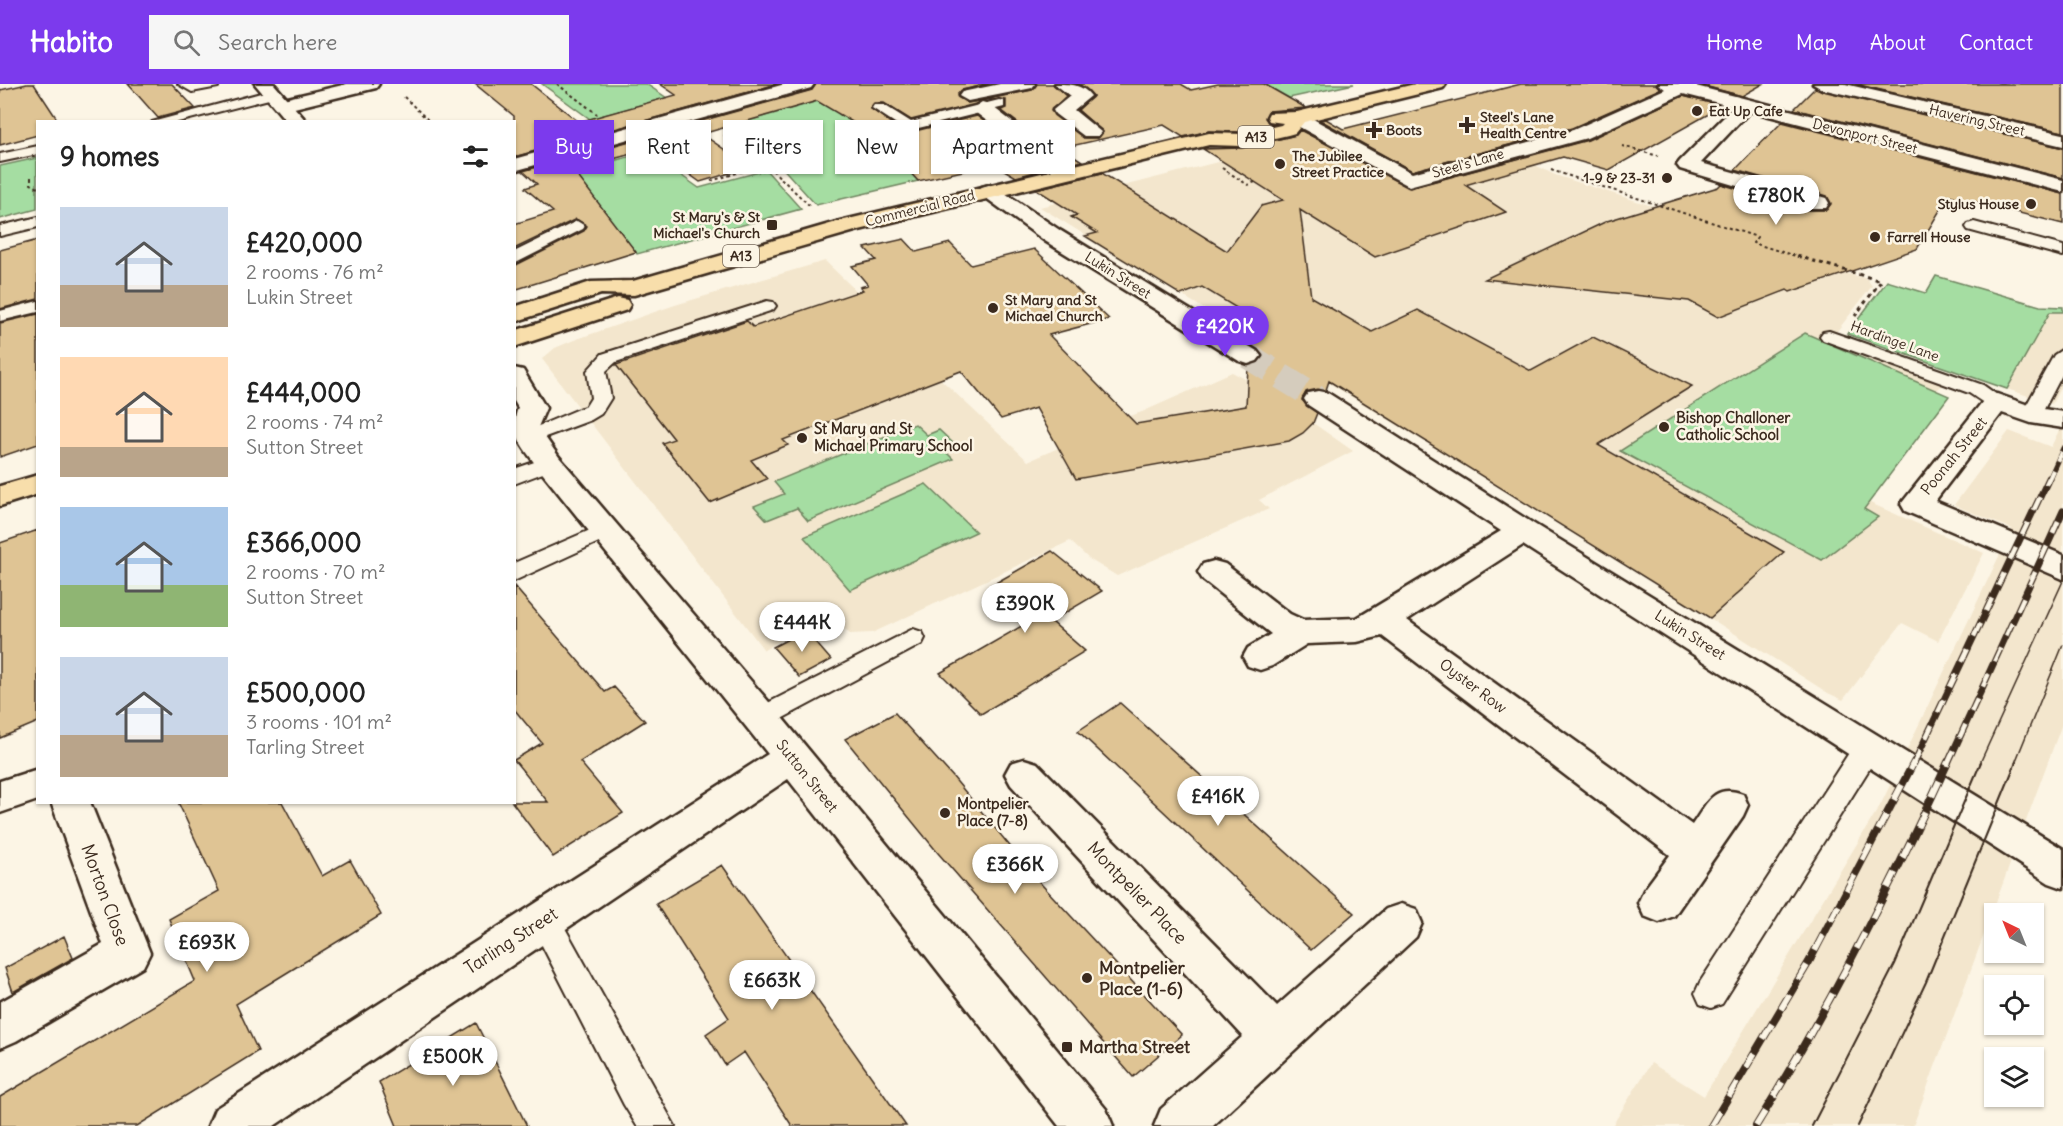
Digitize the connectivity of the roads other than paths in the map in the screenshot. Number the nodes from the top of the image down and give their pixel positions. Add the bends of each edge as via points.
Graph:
1 (184, 84) edge
2 (213, 84) edge
3 (369, 84) edge
4 (805, 84) edge
5 (1026, 84) edge
6 (1064, 84) edge
7 (1437, 84) edge
8 (1822, 84) edge
9 (1673, 86) edge
10 (1756, 89) dead end
11 (273, 94) edge
12 (983, 103) junction
13 (1741, 105) junction
14 (879, 108) dead end
15 (1297, 118) junction
16 (167, 120) edge
17 (296, 120) edge
18 (899, 120) edge
19 (1003, 120) edge
20 (919, 123) edge
21 (1097, 136) dead end
22 (2063, 140) edge
23 (36, 150) edge
24 (0, 158) edge
25 (516, 164) edge
26 (1075, 171) edge
27 (1063, 174) edge
28 (2063, 186) edge
29 (989, 191) junction
30 (1818, 203) dead end
31 (36, 222) edge
32 (577, 226) dead end
33 (1974, 226) dead end
34 (0, 231) edge
35 (2063, 251) edge
36 (516, 259) edge
37 (634, 288) junction
38 (767, 306) dead end
39 (36, 307) edge
40 (516, 314) edge
41 (0, 316) edge
42 (1829, 336) dead end
43 (516, 339) edge
44 (2063, 355) edge
45 (1248, 356) tunnel mouth
46 (516, 380) edge
47 (1318, 399) tunnel mouth
48 (1997, 402) junction
49 (2031, 415) junction
50 (2063, 420) edge
51 (522, 430) edge
52 (2063, 434) edge
53 (549, 463) junction
54 (516, 476) edge
55 (36, 485) edge
56 (0, 496) edge
57 (604, 531) junction
58 (1523, 531) junction
59 (2063, 568) edge
60 (516, 572) edge
61 (1214, 572) dead end
62 (1383, 619) junction
63 (1300, 632) junction
64 (913, 639) dead end
65 (1260, 657) dead end
66 (761, 718) junction
67 (1868, 747) junction
68 (791, 758) junction
69 (1024, 774) dead end
70 (36, 785) edge
71 (0, 797) edge
72 (71, 804) edge
73 (1729, 805) dead end
74 (1696, 851) junction
75 (2063, 870) edge
76 (1659, 903) dead end
77 (544, 920) junction
78 (1401, 923) dead end
79 (1711, 993) dead end
80 (0, 1026) edge
81 (1276, 1038) junction
82 (240, 1124) edge
83 (657, 1126) edge
84 (1089, 1126) edge
85 (1178, 1126) edge

1 - 2 lane via 192,88
3 - 11 street
4 - 25 street
5 - 12 street
6 - 21 street via 1082,96 1062,110
7 - 15 highway, Commercial Road / A13
8 - 22 street, Havering Street
9 - 13 street, Devonport Street
9 - 15 street, Steel's Lane via 1580,134 1409,180
10 - 13 street
11 - 16 lane
11 - 17 street
12 - 19 street
12 - 20 lane
13 - 28 street, Devonport Street
13 - 30 street via 1687,165
14 - 18 lane
15 - 26 highway, Commercial Road / A13 via 1288,129 1241,140 1209,139
23 - 24 lane
27 - 29 highway, Commercial Road / A13
29 - 37 highway, Commercial Road / A13
29 - 45 street, Lukin Street via 1053,236
31 - 34 lane
32 - 36 lane
33 - 35 lane
37 - 40 highway, Commercial Road / A13 via 599,287
37 - 43 highway, Commercial Road / A13 via 618,305
38 - 51 lane via 609,358 595,370 601,398 594,410
39 - 41 lane
42 - 48 lane via 1976,389
44 - 49 lane
46 - 51 street via 532,408
47 - 58 street, Lukin Street
48 - 49 street
48 - 59 street, Poonah Street via 1916,504
49 - 50 street
49 - 52 street via 2042,427
51 - 53 street, Sutton Street
53 - 54 lane
53 - 57 street, Sutton Street
55 - 56 highway
57 - 60 lane
57 - 66 street, Sutton Street
58 - 62 street
58 - 67 street, Lukin Street
61 - 63 street via 1278,624
62 - 63 street via 1357,630
62 - 74 street, Oyster Row
63 - 65 street
64 - 66 lane
66 - 68 street, Sutton Street
67 - 75 street, Lukin Street
67 - 79 lane
68 - 77 street, Tarling Street
68 - 84 street, Sutton Street
69 - 81 street, Montpelier Place
70 - 71 street
72 - 80 street, Morton Close via 128,953
73 - 74 street
74 - 76 street
77 - 82 street, Tarling Street
77 - 83 lane
78 - 81 street
81 - 85 street

